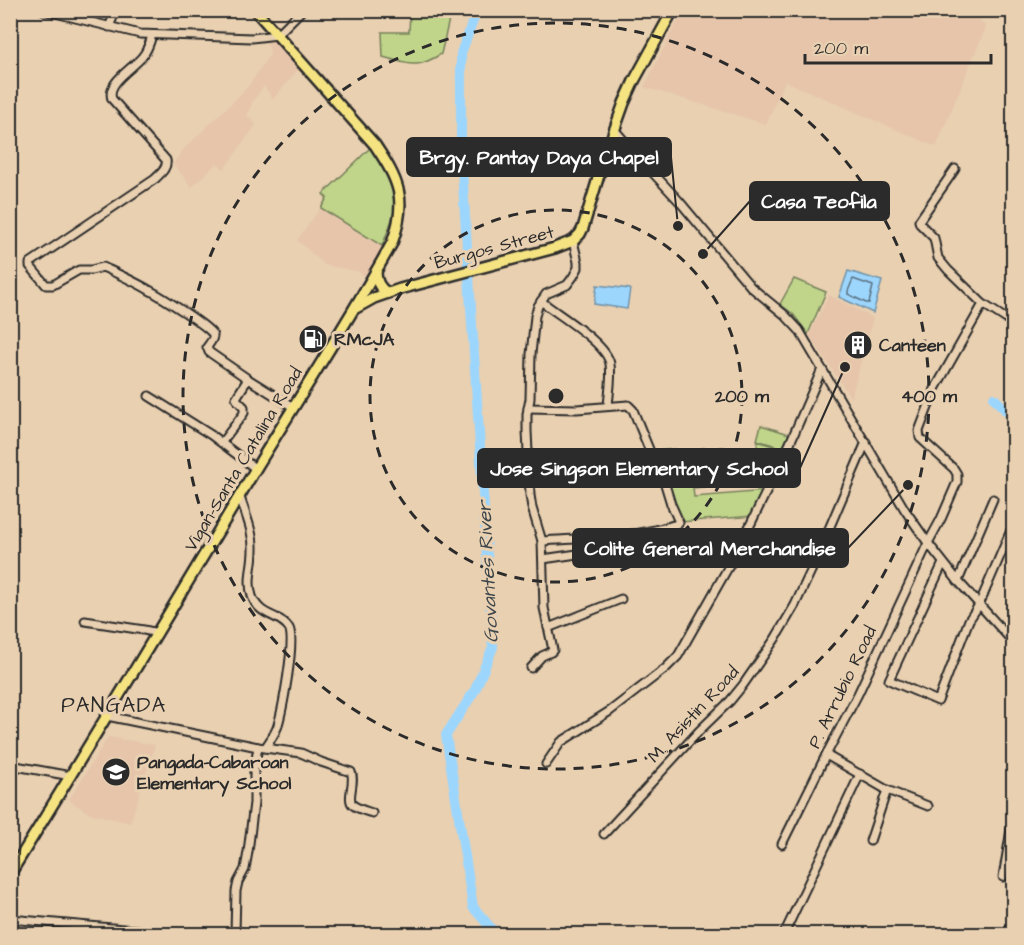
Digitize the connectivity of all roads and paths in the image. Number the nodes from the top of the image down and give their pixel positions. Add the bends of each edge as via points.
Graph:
1 (43, 10) edge
2 (116, 10) edge
3 (255, 10) edge
4 (302, 10) edge
5 (673, 10) edge
6 (109, 27) junction
7 (152, 35) junction
8 (277, 35) junction
9 (614, 129) junction
10 (955, 169) dead end
11 (573, 241) junction
12 (376, 272) junction
13 (388, 293) junction
14 (541, 301) junction
15 (983, 304) junction
16 (355, 308) junction
17 (1014, 324) edge
18 (822, 369) junction
19 (248, 380) junction
20 (149, 396) dead end
21 (608, 406) junction
22 (293, 407) junction
23 (528, 408) junction
24 (222, 442) junction
25 (866, 442) junction
26 (780, 464) junction
27 (660, 468) junction
28 (256, 469) junction
29 (240, 497) junction
30 (993, 500) dead end
31 (1012, 528) edge
32 (542, 541) junction
33 (928, 543) junction
34 (608, 552) dead end
35 (543, 559) junction
36 (944, 563) junction
37 (958, 581) junction
38 (621, 599) dead end
39 (979, 605) junction
40 (85, 621) dead end
41 (548, 628) junction
42 (158, 633) junction
43 (1014, 643) edge
44 (531, 668) dead end
45 (107, 716) junction
46 (262, 748) junction
47 (826, 755) junction
48 (546, 764) dead end
49 (10, 765) edge
50 (860, 774) junction
51 (71, 776) junction
52 (887, 790) junction
53 (928, 806) dead end
54 (1014, 812) edge
55 (372, 813) dead end
56 (604, 834) dead end
57 (870, 841) dead end
58 (782, 844) dead end
59 (10, 874) edge
60 (1003, 877) dead end
61 (10, 919) edge
62 (131, 932) edge
63 (180, 934) edge
64 (235, 934) edge
65 (784, 934) edge

1 - 6 street
2 - 6 street
3 - 8 main road, Vigan-Santa Catalina Road
4 - 8 street
5 - 9 main road, Burgos Street via 634,81
6 - 7 street
7 - 8 street
7 - 19 street via 143,56 110,93 166,160 165,168 155,179 30,266 46,285 79,270 102,267 150,290 212,332 207,351
8 - 12 main road, Vigan-Santa Catalina Road via 391,168 401,202 400,218
9 - 11 main road, Burgos Street via 583,228
9 - 18 street via 751,287 793,323
10 - 15 street via 919,221 934,238 938,258
11 - 13 main road, Burgos Street
11 - 14 street via 578,268 567,285 549,292
12 - 13 main road via 378,285
12 - 16 main road, Vigan-Santa Catalina Road
13 - 16 main road, Burgos Street
14 - 21 street via 604,351 610,364
14 - 23 street via 535,316
15 - 17 street
15 - 33 street, P. Arrubio Road via 935,389 919,431 920,438 954,469 957,478 942,519
16 - 22 main road, Vigan-Santa Catalina Road
18 - 25 street
18 - 26 street
19 - 22 street
19 - 24 street via 236,399 244,413
20 - 24 street
21 - 23 street
21 - 27 street via 632,407
22 - 28 main road, Vigan-Santa Catalina Road
23 - 32 street via 530,495
24 - 28 street
25 - 33 street
25 - 56 street, M. Asistin Road via 811,571 775,639 730,701
26 - 27 street via 722,452 717,453 713,468
26 - 48 street via 738,550 675,660 610,711 567,738
27 - 32 street via 677,524 602,538
28 - 29 main road, Vigan-Santa Catalina Road
29 - 42 main road, Vigan-Santa Catalina Road
29 - 46 street via 253,543 252,596 262,611 290,630 291,638 277,726 271,741
30 - 37 street
31 - 39 street
32 - 35 street
33 - 36 street
33 - 47 street, P. Arrubio Road
34 - 35 street
35 - 41 street
36 - 37 street
36 - 39 street via 889,680 939,700 969,620
37 - 39 street
38 - 41 street
39 - 43 street
40 - 42 street
41 - 44 street via 553,651
42 - 45 main road, Vigan-Santa Catalina Road
45 - 46 street
45 - 51 main road, Vigan-Santa Catalina Road
46 - 55 street via 301,753 351,772 351,802
46 - 64 street via 254,770 245,869 236,891
47 - 50 street
47 - 58 street, P. Arrubio Road
49 - 51 street
50 - 52 street
50 - 65 street
51 - 59 main road, Vigan-Santa Catalina Road
52 - 53 street
52 - 57 street
54 - 60 street
61 - 62 street
62 - 63 street

